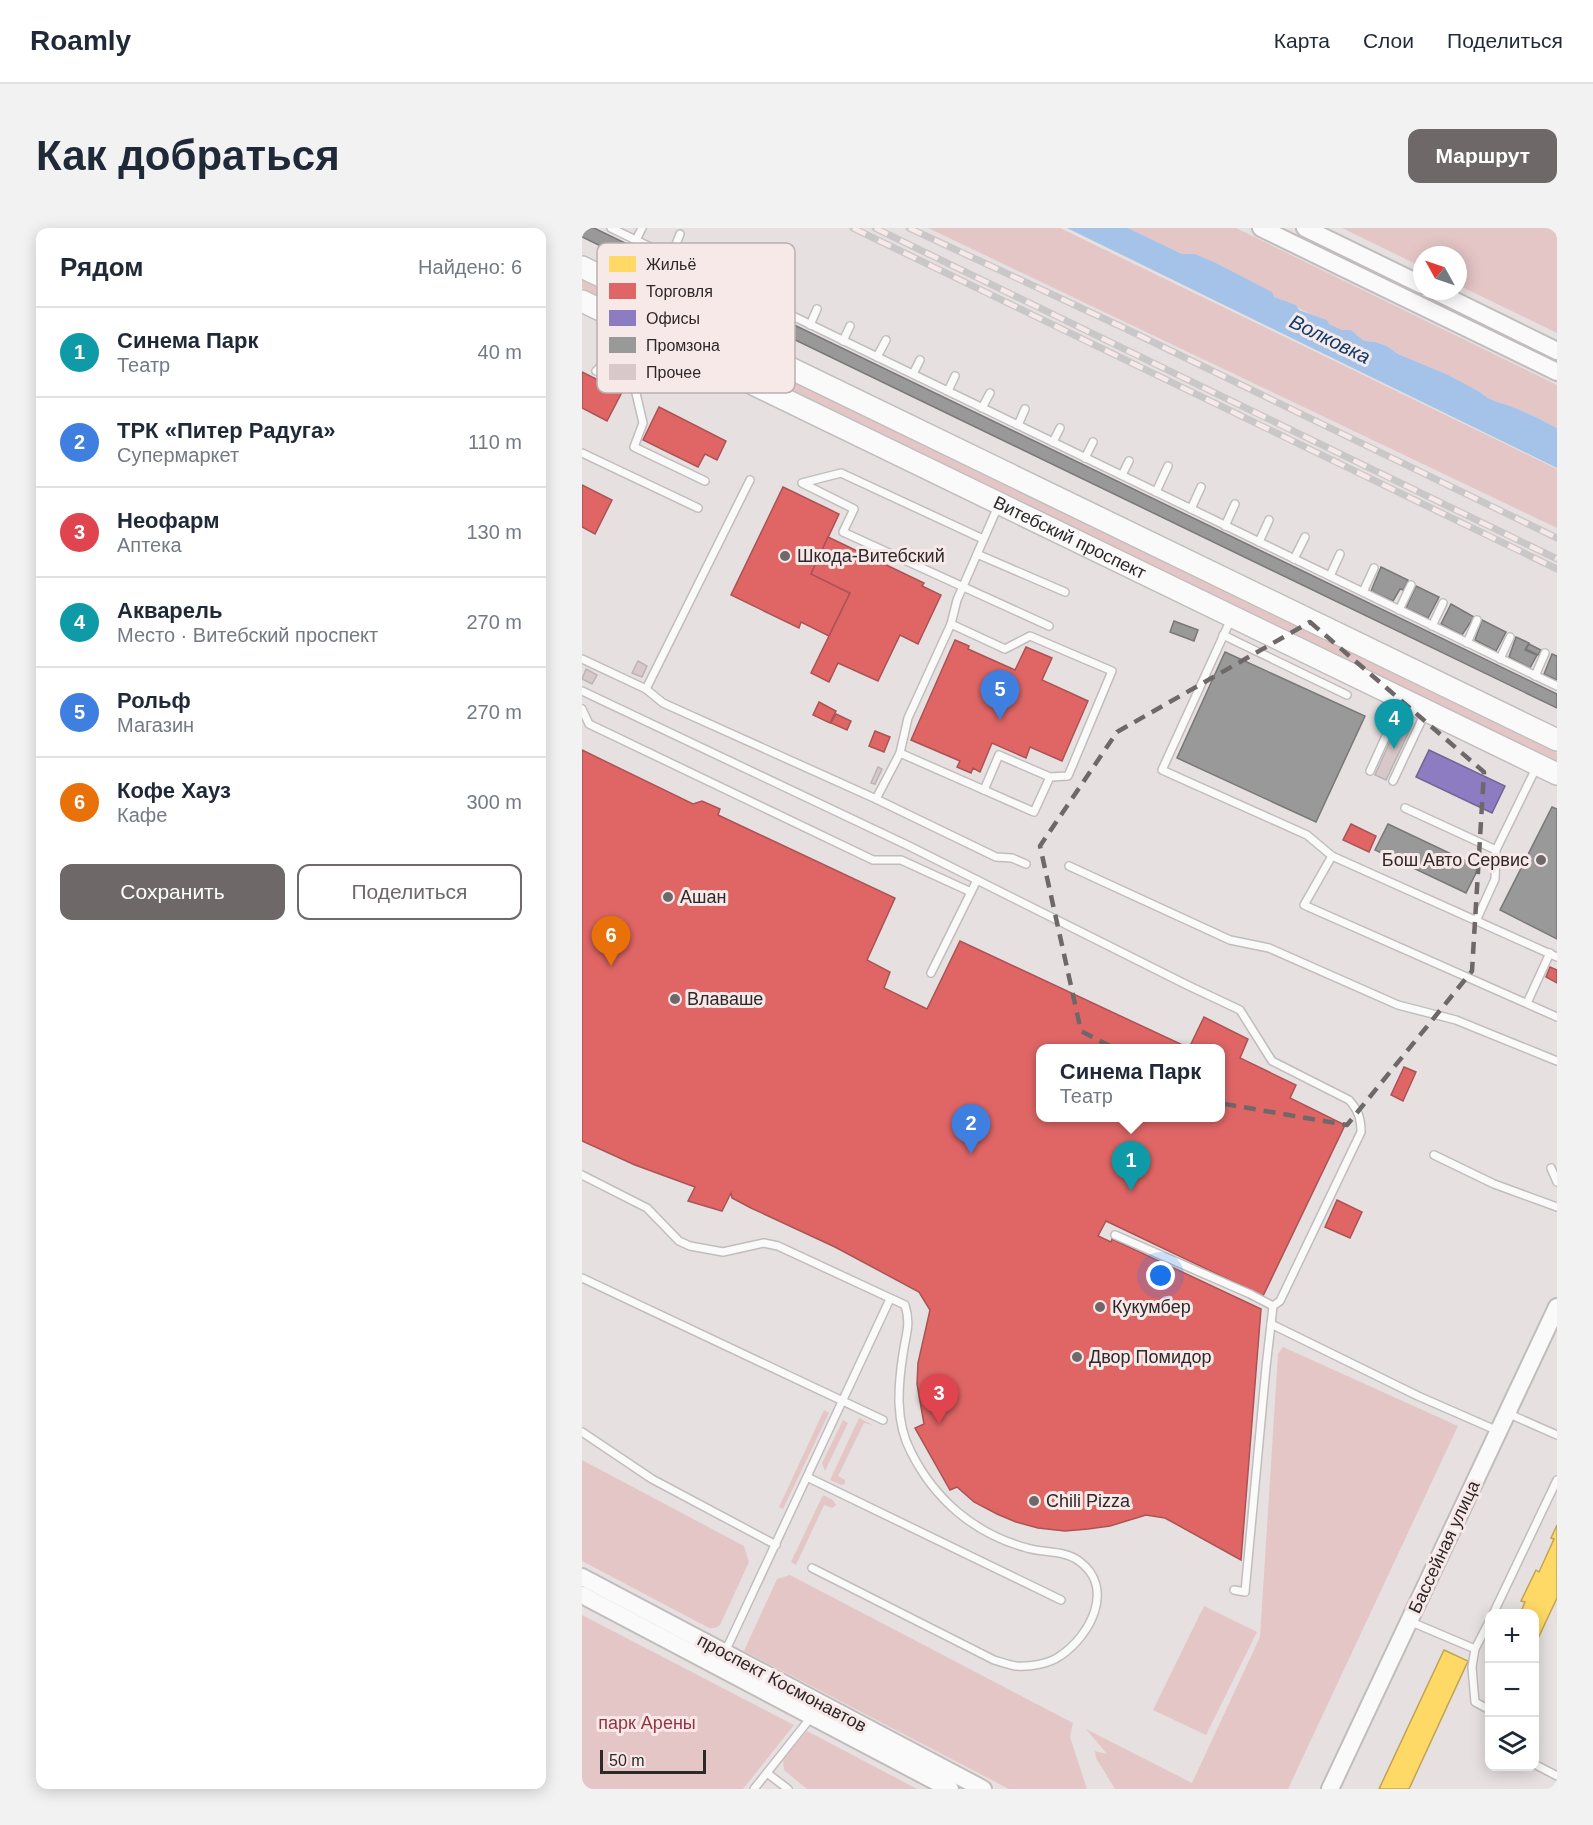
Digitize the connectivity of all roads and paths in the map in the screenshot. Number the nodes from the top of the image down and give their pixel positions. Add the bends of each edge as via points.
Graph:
1 (611, 228) edge
2 (642, 228) edge
3 (1261, 228) edge
4 (1305, 228) edge
5 (680, 234) dead end
6 (636, 240) junction
7 (642, 243) edge
8 (676, 243) edge
9 (582, 267) edge
10 (597, 274) edge
11 (1413, 281) edge
12 (1453, 300) edge
13 (582, 301) edge
14 (597, 308) edge
15 (817, 309) dead end
16 (795, 318) edge
17 (810, 325) junction
18 (850, 326) dead end
19 (886, 340) dead end
20 (843, 341) junction
21 (1557, 351) edge
22 (878, 357) junction
23 (920, 360) dead end
24 (795, 370) edge
25 (1557, 372) edge
26 (913, 374) junction
27 (955, 376) dead end
28 (948, 392) junction
29 (636, 393) edge
30 (772, 393) edge
31 (990, 393) dead end
32 (982, 408) junction
33 (1025, 409) dead end
34 (1018, 425) junction
35 (1060, 428) dead end
36 (1053, 442) junction
37 (1093, 442) dead end
38 (582, 453) edge
39 (1085, 458) junction
40 (1129, 461) dead end
41 (1168, 466) dead end
42 (1122, 476) junction
43 (750, 480) dead end
44 (705, 482) dead end
45 (1202, 487) dead end
46 (1156, 492) junction
47 (999, 503) junction
48 (1235, 504) dead end
49 (698, 508) dead end
50 (1191, 509) junction
51 (1269, 520) dead end
52 (1225, 526) junction
53 (1305, 537) dead end
54 (983, 539) junction
55 (1258, 542) junction
56 (977, 554) junction
57 (1340, 554) dead end
58 (1294, 559) junction
59 (1374, 568) dead end
60 (1329, 576) junction
61 (1410, 585) dead end
62 (962, 587) junction
63 (1065, 592) dead end
64 (1363, 592) junction
65 (1443, 603) dead end
66 (1399, 610) junction
67 (1477, 620) dead end
68 (951, 624) junction
69 (1049, 626) dead end
70 (1228, 626) junction
71 (1432, 626) junction
72 (1510, 637) dead end
73 (1467, 643) junction
74 (1545, 653) dead end
75 (582, 659) edge
76 (1500, 659) junction
77 (1535, 676) junction
78 (1557, 687) edge
79 (646, 689) junction
80 (582, 691) edge
81 (1347, 696) dead end
82 (1403, 699) junction
83 (582, 709) edge
84 (1426, 710) junction
85 (1557, 740) edge
86 (900, 753) junction
87 (1538, 764) junction
88 (1370, 771) dead end
89 (1557, 774) edge
90 (1050, 777) junction
91 (1393, 781) dead end
92 (984, 790) junction
93 (876, 799) junction
94 (1405, 808) dead end
95 (1496, 850) junction
96 (1332, 856) junction
97 (1026, 864) dead end
98 (1069, 866) dead end
99 (977, 880) junction
100 (971, 892) junction
101 (1476, 921) junction
102 (1553, 955) edge
103 (931, 973) dead end
104 (1527, 1004) junction
105 (1557, 1017) edge
106 (1557, 1061) edge
107 (1434, 1155) dead end
108 (1551, 1168) dead end
109 (582, 1175) edge
110 (1557, 1182) edge
111 (1557, 1207) edge
112 (1115, 1236) dead end
113 (582, 1278) edge
114 (890, 1299) junction
115 (1273, 1306) junction
116 (1557, 1306) edge
117 (1271, 1324) junction
118 (843, 1401) junction
119 (1507, 1412) junction
120 (883, 1420) dead end
121 (1498, 1431) junction
122 (582, 1432) edge
123 (1557, 1435) edge
124 (807, 1477) junction
125 (1557, 1480) edge
126 (776, 1545) junction
127 (812, 1568) dead end
128 (582, 1577) edge
129 (1234, 1590) dead end
130 (582, 1595) edge
131 (1061, 1600) dead end
132 (1494, 1609) edge
133 (1409, 1621) junction
134 (1485, 1630) edge
135 (1475, 1649) junction
136 (722, 1660) junction
137 (1485, 1707) edge
138 (815, 1709) junction
139 (1539, 1767) edge
140 (767, 1773) junction
141 (1557, 1776) edge
142 (754, 1789) edge
143 (788, 1789) edge
144 (950, 1789) edge
145 (983, 1789) edge
146 (1330, 1789) edge

1 - 6 lane
2 - 6 lane
3 - 25 street
4 - 11 street
5 - 8 lane
6 - 7 lane
9 - 10 main road, Витебский проспект
12 - 21 street
13 - 14 main road, Витебский проспект
15 - 17 lane
16 - 17 lane
17 - 20 lane
18 - 20 lane
19 - 22 lane
20 - 22 lane
22 - 26 lane
23 - 26 lane
24 - 85 main road, Витебский проспект
26 - 28 lane
27 - 28 lane
28 - 32 lane
29 - 44 lane via 643,423 634,447
30 - 47 main road, Витебский проспект
31 - 32 lane
32 - 34 lane
33 - 34 lane
34 - 36 lane
35 - 36 lane
36 - 39 lane
37 - 39 lane
38 - 49 lane
39 - 42 lane
40 - 42 lane
41 - 46 lane
42 - 46 lane
43 - 79 lane
45 - 50 lane
46 - 50 lane
47 - 54 lane
47 - 70 main road, Витебский проспект
48 - 52 lane
50 - 52 lane
51 - 55 lane
52 - 55 lane
53 - 58 lane
54 - 56 lane
54 - 62 lane via 841,473 802,483 854,509 843,532
55 - 58 lane
56 - 62 lane
56 - 63 lane
57 - 60 lane
58 - 60 lane
59 - 64 lane
60 - 64 lane
61 - 66 lane
62 - 68 lane
62 - 69 lane
64 - 66 lane
65 - 71 lane
66 - 71 lane
67 - 73 lane
68 - 86 lane via 908,718
68 - 90 lane via 1005,649 1029,636 1112,671 1068,776
70 - 81 lane
70 - 82 main road, Витебский проспект
70 - 96 lane via 1162,770 1307,835
71 - 73 lane
72 - 76 lane
73 - 76 lane
74 - 77 lane
75 - 79 lane
76 - 77 lane
77 - 78 lane
79 - 93 lane via 663,703
80 - 99 lane
82 - 84 main road, Витебский проспект
82 - 88 lane
83 - 100 lane via 589,724 873,860 901,860
84 - 87 main road, Витебский проспект
84 - 91 lane
86 - 92 lane
86 - 93 lane
87 - 89 main road, Витебский проспект
87 - 95 lane
90 - 92 lane via 1034,812
90 - 92 lane via 999,755
93 - 97 lane via 996,857
94 - 95 lane
95 - 101 lane via 1495,879
96 - 101 lane
96 - 104 lane via 1304,905
98 - 106 lane via 1230,940 1269,948 1398,1005 1456,1020
99 - 100 lane
99 - 115 lane via 1240,1010 1272,1061 1348,1100 1356,1109 1361,1132 1280,1300
100 - 103 lane
101 - 102 lane
102 - 104 lane
104 - 105 lane
107 - 111 lane via 1494,1184
108 - 110 lane
109 - 114 lane via 647,1208 679,1242 723,1252 764,1243 778,1246
112 - 115 lane
113 - 118 lane
114 - 118 lane
114 - 127 lane via 905,1305 909,1317 898,1398 902,1429 910,1451 930,1483 954,1511 989,1533 1025,1548 1060,1553 1080,1562 1095,1582 1096,1611 1071,1649 1056,1659 1016,1666 994,1660
115 - 117 lane
116 - 119 street, Бассейная улица
117 - 121 lane
117 - 129 lane via 1245,1592
118 - 120 lane
118 - 124 lane
119 - 121 street, Бассейная улица
119 - 123 lane
121 - 133 street, Бассейная улица
122 - 126 lane via 652,1479
124 - 126 lane
124 - 131 lane
125 - 132 lane
126 - 136 lane
128 - 136 street, проспект Космонавтов
130 - 136 street, проспект Космонавтов
133 - 135 lane
133 - 146 street, Бассейная улица
134 - 135 lane
135 - 137 lane via 1475,1702
136 - 138 street, проспект Космонавтов
138 - 140 lane
138 - 144 street, проспект Космонавтов
138 - 145 street, проспект Космонавтов
139 - 141 lane
140 - 142 lane
140 - 143 lane

